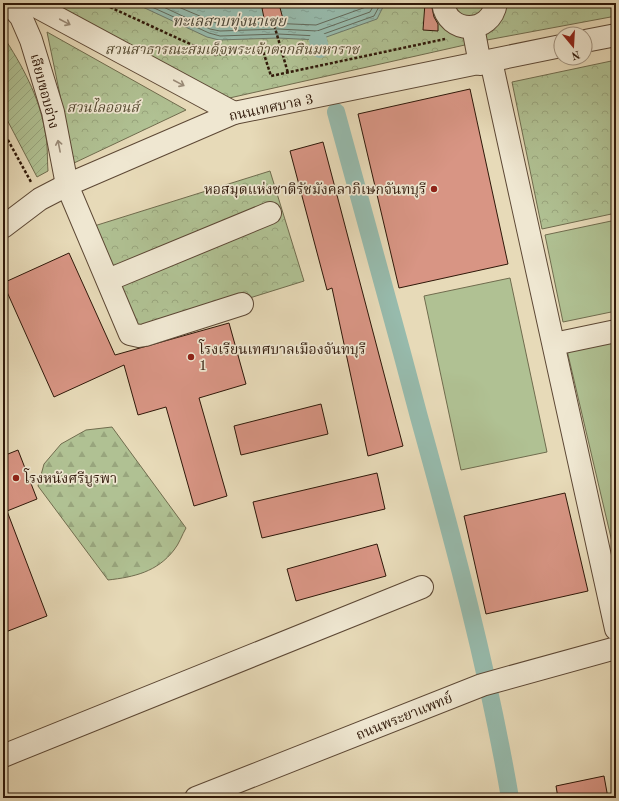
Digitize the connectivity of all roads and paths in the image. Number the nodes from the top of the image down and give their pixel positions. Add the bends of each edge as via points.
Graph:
1 (9, 3) edge
2 (30, 3) edge
3 (101, 3) edge
4 (443, 3) edge
5 (496, 3) edge
6 (273, 21) dead end
7 (465, 26) junction
8 (616, 35) edge
9 (593, 39) edge
10 (553, 48) edge
11 (486, 62) junction
12 (288, 73) junction
13 (234, 113) junction
14 (3, 131) edge
15 (67, 185) junction
16 (40, 199) junction
17 (270, 213) dead end
18 (3, 227) edge
19 (108, 280) junction
20 (242, 304) dead end
21 (616, 331) edge
22 (554, 344) junction
23 (422, 587) dead end
24 (616, 629) edge
25 (616, 648) edge
26 (3, 756) edge
27 (196, 798) edge

15 -> 1 street, เลียบขอบอ่าง via 53,112 31,40 21,17
2 -> 13 street
3 - 12 path via 214,55 263,51 271,76
4 - 7 street via 446,15
5 - 7 street via 488,20
6 - 12 path
7 - 11 street
7 - 12 path via 445,40
8 - 9 street
10 - 11 street, ถนนเทศบาล 3
11 - 13 street, ถนนเทศบาล 3
11 - 22 street
13 - 15 street, ถนนเทศบาล 3
14 - 16 path
15 - 16 street, ถนนเทศบาล 3
15 - 19 street, เลียบขอบอ่าง
16 - 18 street, ถนนเทศบาล 3
17 - 19 street
19 - 20 street, เลียบขอบอ่าง via 130,334 139,336
21 - 22 street
22 - 24 street
23 - 26 street
25 - 27 street, ถนนพระยาแพทย์ via 487,683

